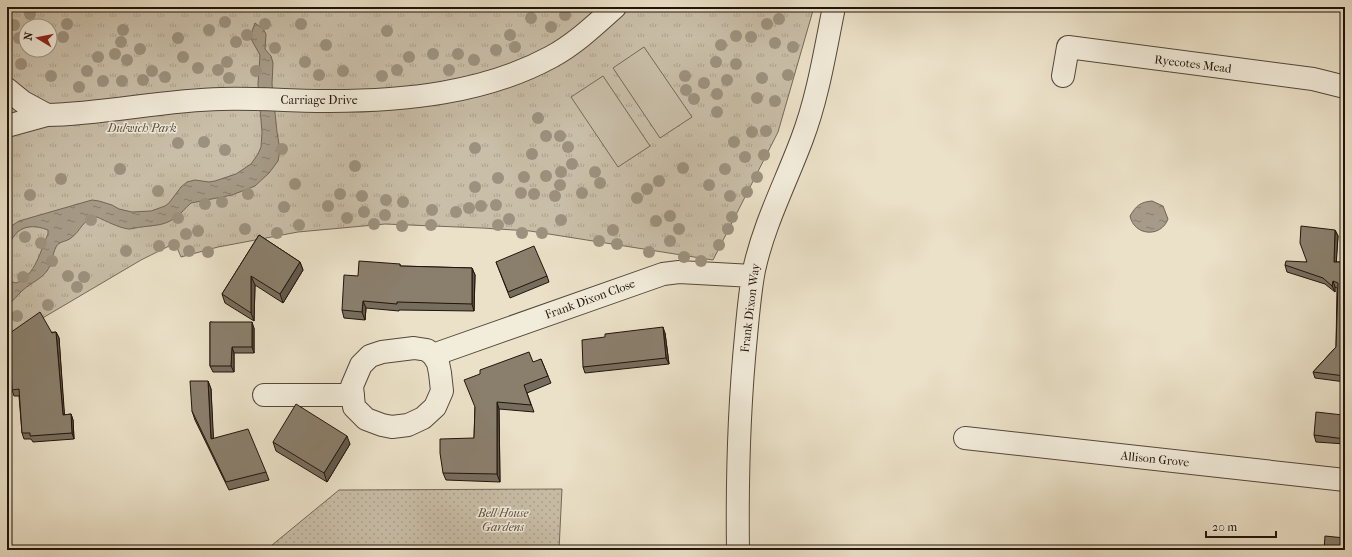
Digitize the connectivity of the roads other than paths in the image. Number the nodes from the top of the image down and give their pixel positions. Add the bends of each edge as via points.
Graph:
1 (615, 7) edge
2 (834, 7) edge
3 (1063, 76) dead end
4 (1345, 87) edge
5 (7, 89) edge
6 (46, 115) junction
7 (7, 126) edge
8 (753, 276) junction
9 (433, 355) junction
10 (264, 395) dead end
11 (353, 396) junction
12 (965, 438) dead end
13 (1345, 480) edge
14 (738, 550) edge

1 - 6 street, Carriage Drive via 580,37 551,57 489,82 455,90 369,100 220,99
2 - 8 street, Frank Dixon Way via 814,99 802,138 763,238
3 - 4 street, Ryecotes Mead via 1068,47 1313,79
5 - 6 street
6 - 7 street, Carriage Drive
8 - 9 street, Frank Dixon Close via 679,272 663,274
8 - 14 street, Frank Dixon Way via 740,405
9 - 11 street via 427,350 414,348 370,356 361,365 352,386
9 - 11 street via 438,363 442,392 435,406 424,418 408,426 382,425 366,418 354,407
10 - 11 street
12 - 13 street, Allison Grove

